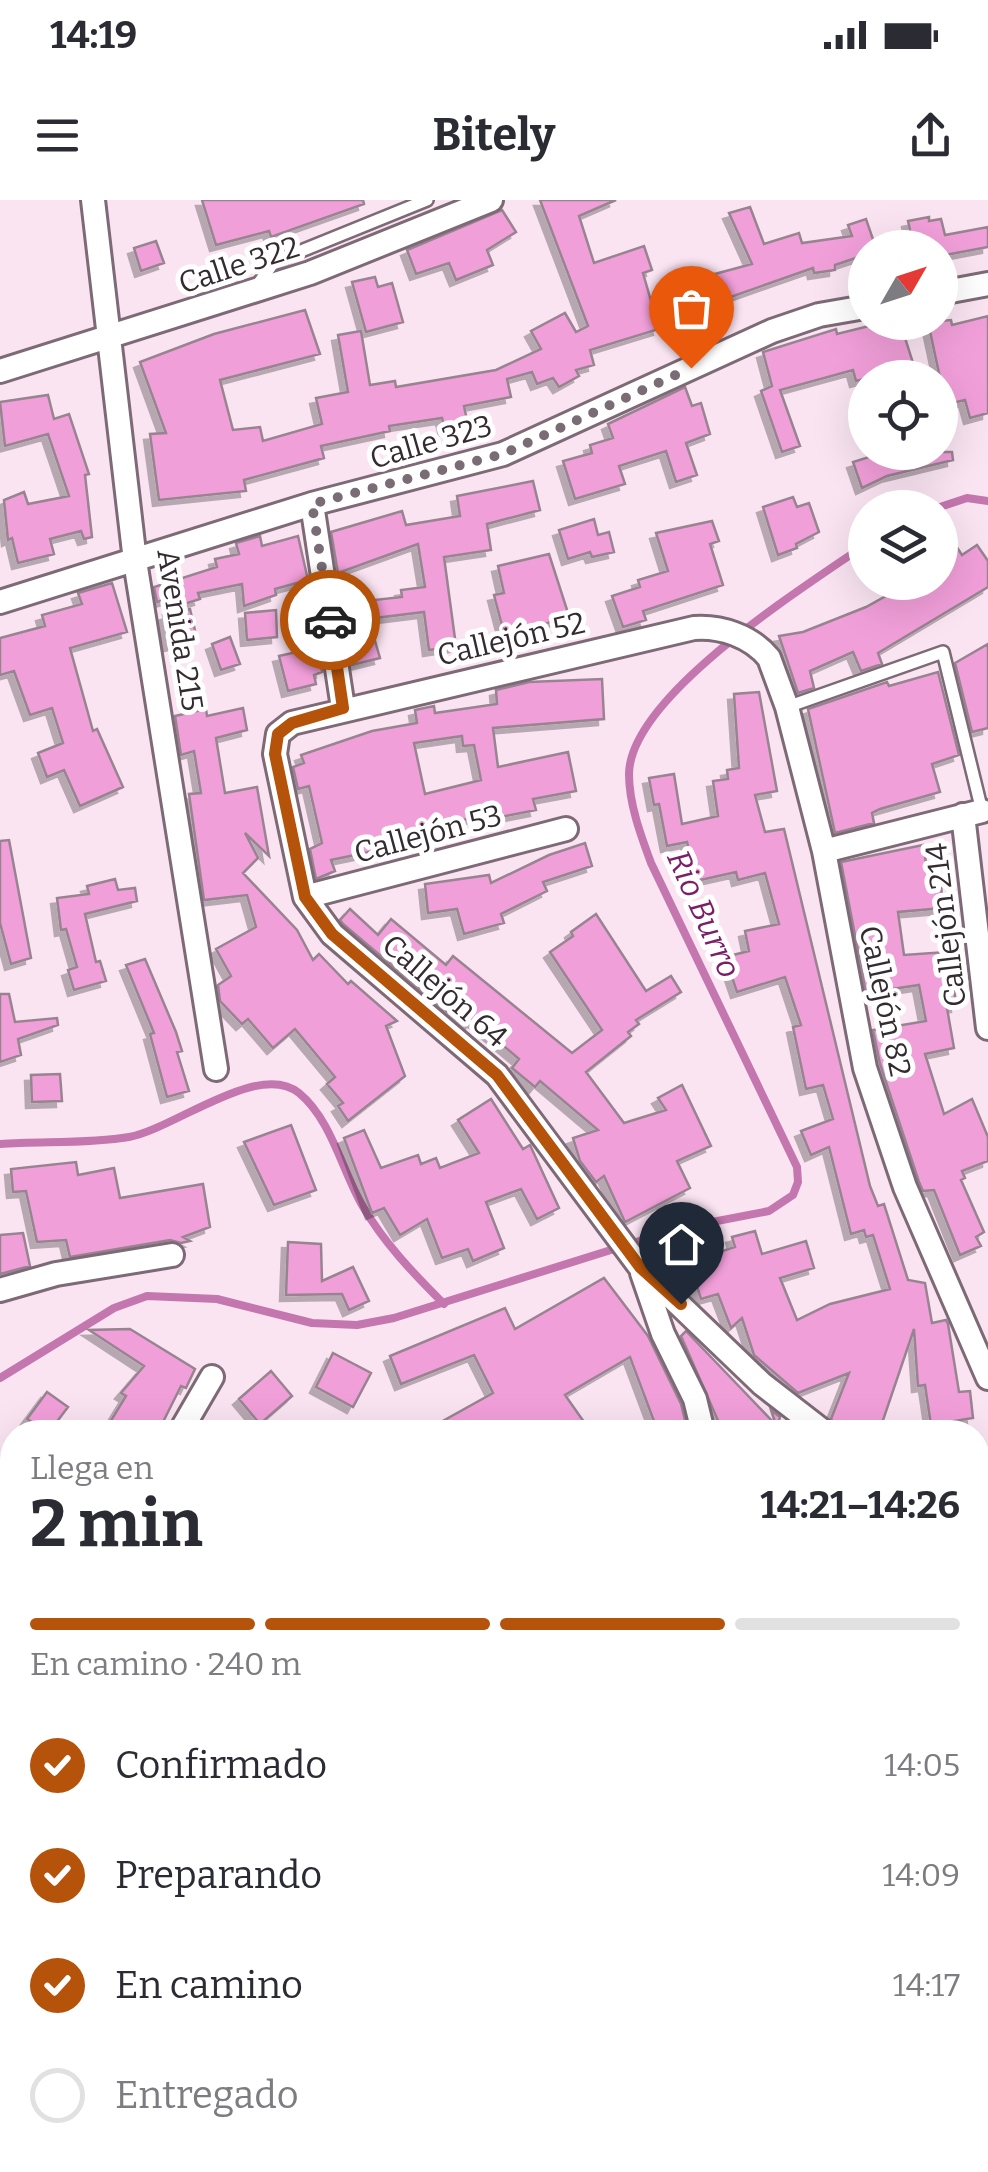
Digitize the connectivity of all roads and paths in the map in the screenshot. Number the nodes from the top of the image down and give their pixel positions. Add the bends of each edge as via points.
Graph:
1 (93, 200) edge
2 (426, 200) edge
3 (491, 200) edge
4 (988, 284) edge
5 (958, 290) edge
6 (252, 293) junction
7 (848, 310) edge
8 (110, 338) junction
9 (0, 371) edge
10 (312, 504) junction
11 (135, 561) junction
12 (0, 602) edge
13 (760, 646) joint
14 (343, 708) junction
15 (788, 708) junction
16 (278, 734) joint
17 (972, 813) junction
18 (566, 829) dead end
19 (824, 851) junction
20 (305, 897) junction
21 (988, 1028) edge
22 (216, 1069) dead end
23 (172, 1256) dead end
24 (640, 1267) junction
25 (0, 1290) edge
26 (986, 1364) edge
27 (212, 1377) dead end
28 (187, 1420) edge
29 (700, 1420) edge
30 (808, 1420) edge

1 - 8 street, Avenida 215
2 - 6 lane via 274,262
3 - 6 street, Calle 322
4 - 5 street
6 - 8 street, Calle 322
7 - 10 street, Calle 323 via 772,331 503,454
8 - 9 street, Calle 322
8 - 11 street, Avenida 215
10 - 11 street, Calle 323
10 - 14 street
11 - 12 street, Calle 323
11 - 22 street, Avenida 215
13 - 14 street, Callejón 52 via 716,626
13 - 15 street, Callejón 82
14 - 16 street, Callejón 52 via 292,723
15 - 17 lane, Callejón 214 via 943,652
15 - 19 street, Callejón 82
16 - 20 street, Callejón 64 via 275,754
17 - 19 street
17 - 21 street, Callejón 214
18 - 20 street, Callejón 53
19 - 26 street, Callejón 82 via 852,1007 886,1136
20 - 24 street, Callejón 64 via 332,934 497,1075
23 - 25 street
24 - 29 street
24 - 30 street
27 - 28 street

